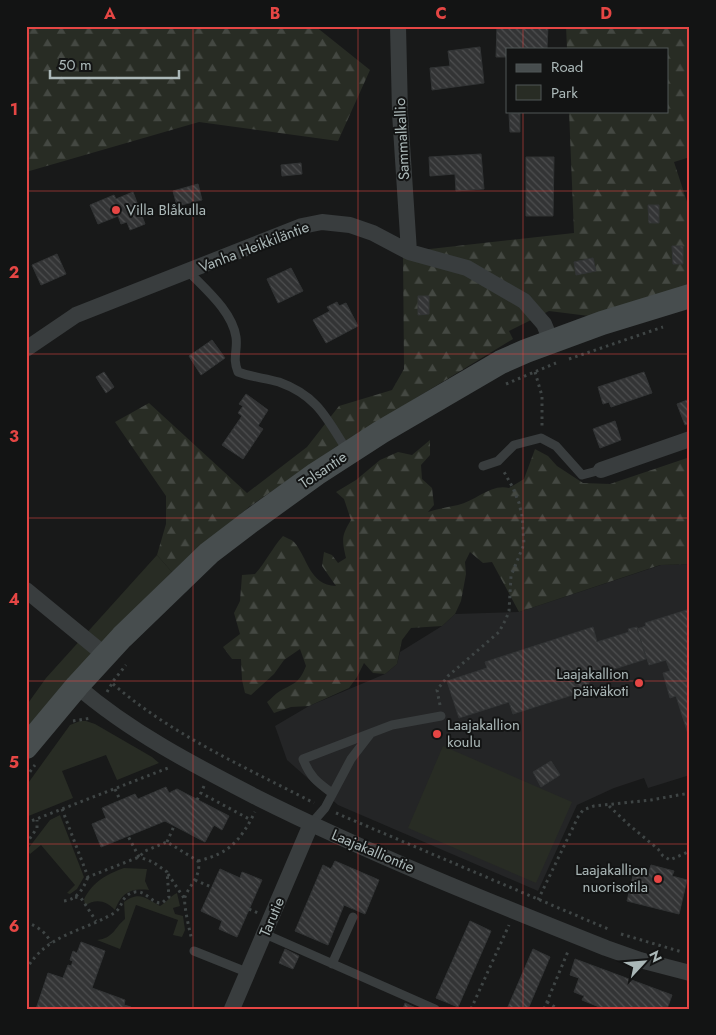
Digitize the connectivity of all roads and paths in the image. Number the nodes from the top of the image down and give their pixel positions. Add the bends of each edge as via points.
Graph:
1 (398, 26) edge
2 (409, 252) junction
3 (188, 271) junction
4 (690, 296) edge
5 (671, 325) dead end
6 (26, 349) edge
7 (555, 351) junction
8 (567, 360) dead end
9 (535, 372) junction
10 (499, 387) dead end
11 (541, 438) junction
12 (690, 439) edge
13 (348, 453) junction
14 (498, 460) junction
15 (483, 466) dead end
16 (601, 470) joint
17 (26, 590) edge
18 (104, 655) junction
19 (130, 660) dead end
20 (77, 686) junction
21 (441, 716) joint
22 (371, 733) junction
23 (26, 748) edge
24 (176, 765) dead end
25 (206, 781) dead end
26 (115, 788) junction
27 (201, 793) junction
28 (332, 793) junction
29 (690, 793) edge
30 (120, 800) dead end
31 (197, 800) dead end
32 (608, 805) junction
33 (257, 808) dead end
34 (324, 808) junction
35 (62, 809) junction
36 (37, 820) junction
37 (251, 820) junction
38 (26, 823) edge
39 (311, 824) junction
40 (174, 826) dead end
41 (128, 836) dead end
42 (167, 842) junction
43 (26, 844) edge
44 (690, 851) edge
45 (139, 857) junction
46 (198, 861) junction
47 (167, 872) junction
48 (88, 876) junction
49 (195, 880) junction
50 (211, 887) dead end
51 (74, 897) junction
52 (184, 899) junction
53 (538, 900) junction
54 (64, 901) dead end
55 (353, 916) dead end
56 (96, 921) junction
57 (26, 922) edge
58 (510, 922) dead end
59 (264, 934) junction
60 (51, 943) junction
61 (570, 947) dead end
62 (194, 951) joint
63 (686, 953) dead end
64 (332, 964) junction
65 (26, 970) edge
66 (248, 973) junction
67 (690, 973) edge
68 (547, 1002) junction
69 (232, 1009) edge
70 (435, 1009) edge
71 (471, 1009) edge
72 (544, 1009) edge
73 (558, 1009) edge

1 - 2 street, Sammalkallio
2 - 3 street, Vanha Heikkiläntie via 350,225 322,222 302,226
2 - 7 street, Vanha Heikkiläntie via 467,268 524,301 544,324
3 - 6 street, Vanha Heikkiläntie via 76,315
3 - 13 lane via 229,320 236,335 234,363 238,372 279,382 304,394 321,410
4 - 7 street, Tolsantie via 610,320
5 - 8 path
7 - 9 path
7 - 13 street, Tolsantie via 501,362
9 - 10 path
9 - 11 path via 542,396
11 - 14 lane via 514,446
11 - 16 lane via 556,446 582,475
12 - 16 street
13 - 18 street, Tolsantie via 250,520 209,553
14 - 15 lane
14 - 21 path via 519,503 524,544 511,576 506,619 499,632 448,676 437,690
17 - 18 street
18 - 20 street, Tolsantie
19 - 34 path via 113,684 134,703 203,745
20 - 23 street, Tolsantie
20 - 39 street, Laajakalliontie via 106,710 201,769
21 - 22 lane via 392,725
22 - 28 lane via 351,759
22 - 28 lane via 303,759 309,774
24 - 26 path
25 - 27 path
26 - 30 path
26 - 35 path
27 - 31 path
27 - 37 path
28 - 34 lane
29 - 32 path
32 - 44 path via 670,860
32 - 53 path via 583,810
33 - 37 path
34 - 39 lane
34 - 53 path
35 - 36 path
35 - 48 path
36 - 38 path
36 - 43 path via 37,828
37 - 46 path via 235,844 225,852
39 - 59 street, Tarutie
39 - 67 street, Laajakalliontie via 606,948
40 - 42 path
41 - 45 path
42 - 45 path
42 - 46 path
45 - 47 path
45 - 48 path
46 - 49 path
47 - 52 path
47 - 56 path via 169,897 162,903 134,892 124,898 116,912
48 - 51 path via 82,890
49 - 50 path
49 - 52 path
51 - 54 path
51 - 56 path via 81,898
52 - 62 path
53 - 63 path via 616,933
55 - 64 lane
56 - 60 path
57 - 60 path via 37,926
58 - 71 path
59 - 64 lane
59 - 66 street, Tarutie
60 - 65 path via 30,962
61 - 68 path
62 - 66 lane
64 - 70 lane
66 - 69 street, Tarutie
68 - 72 path
68 - 73 path

